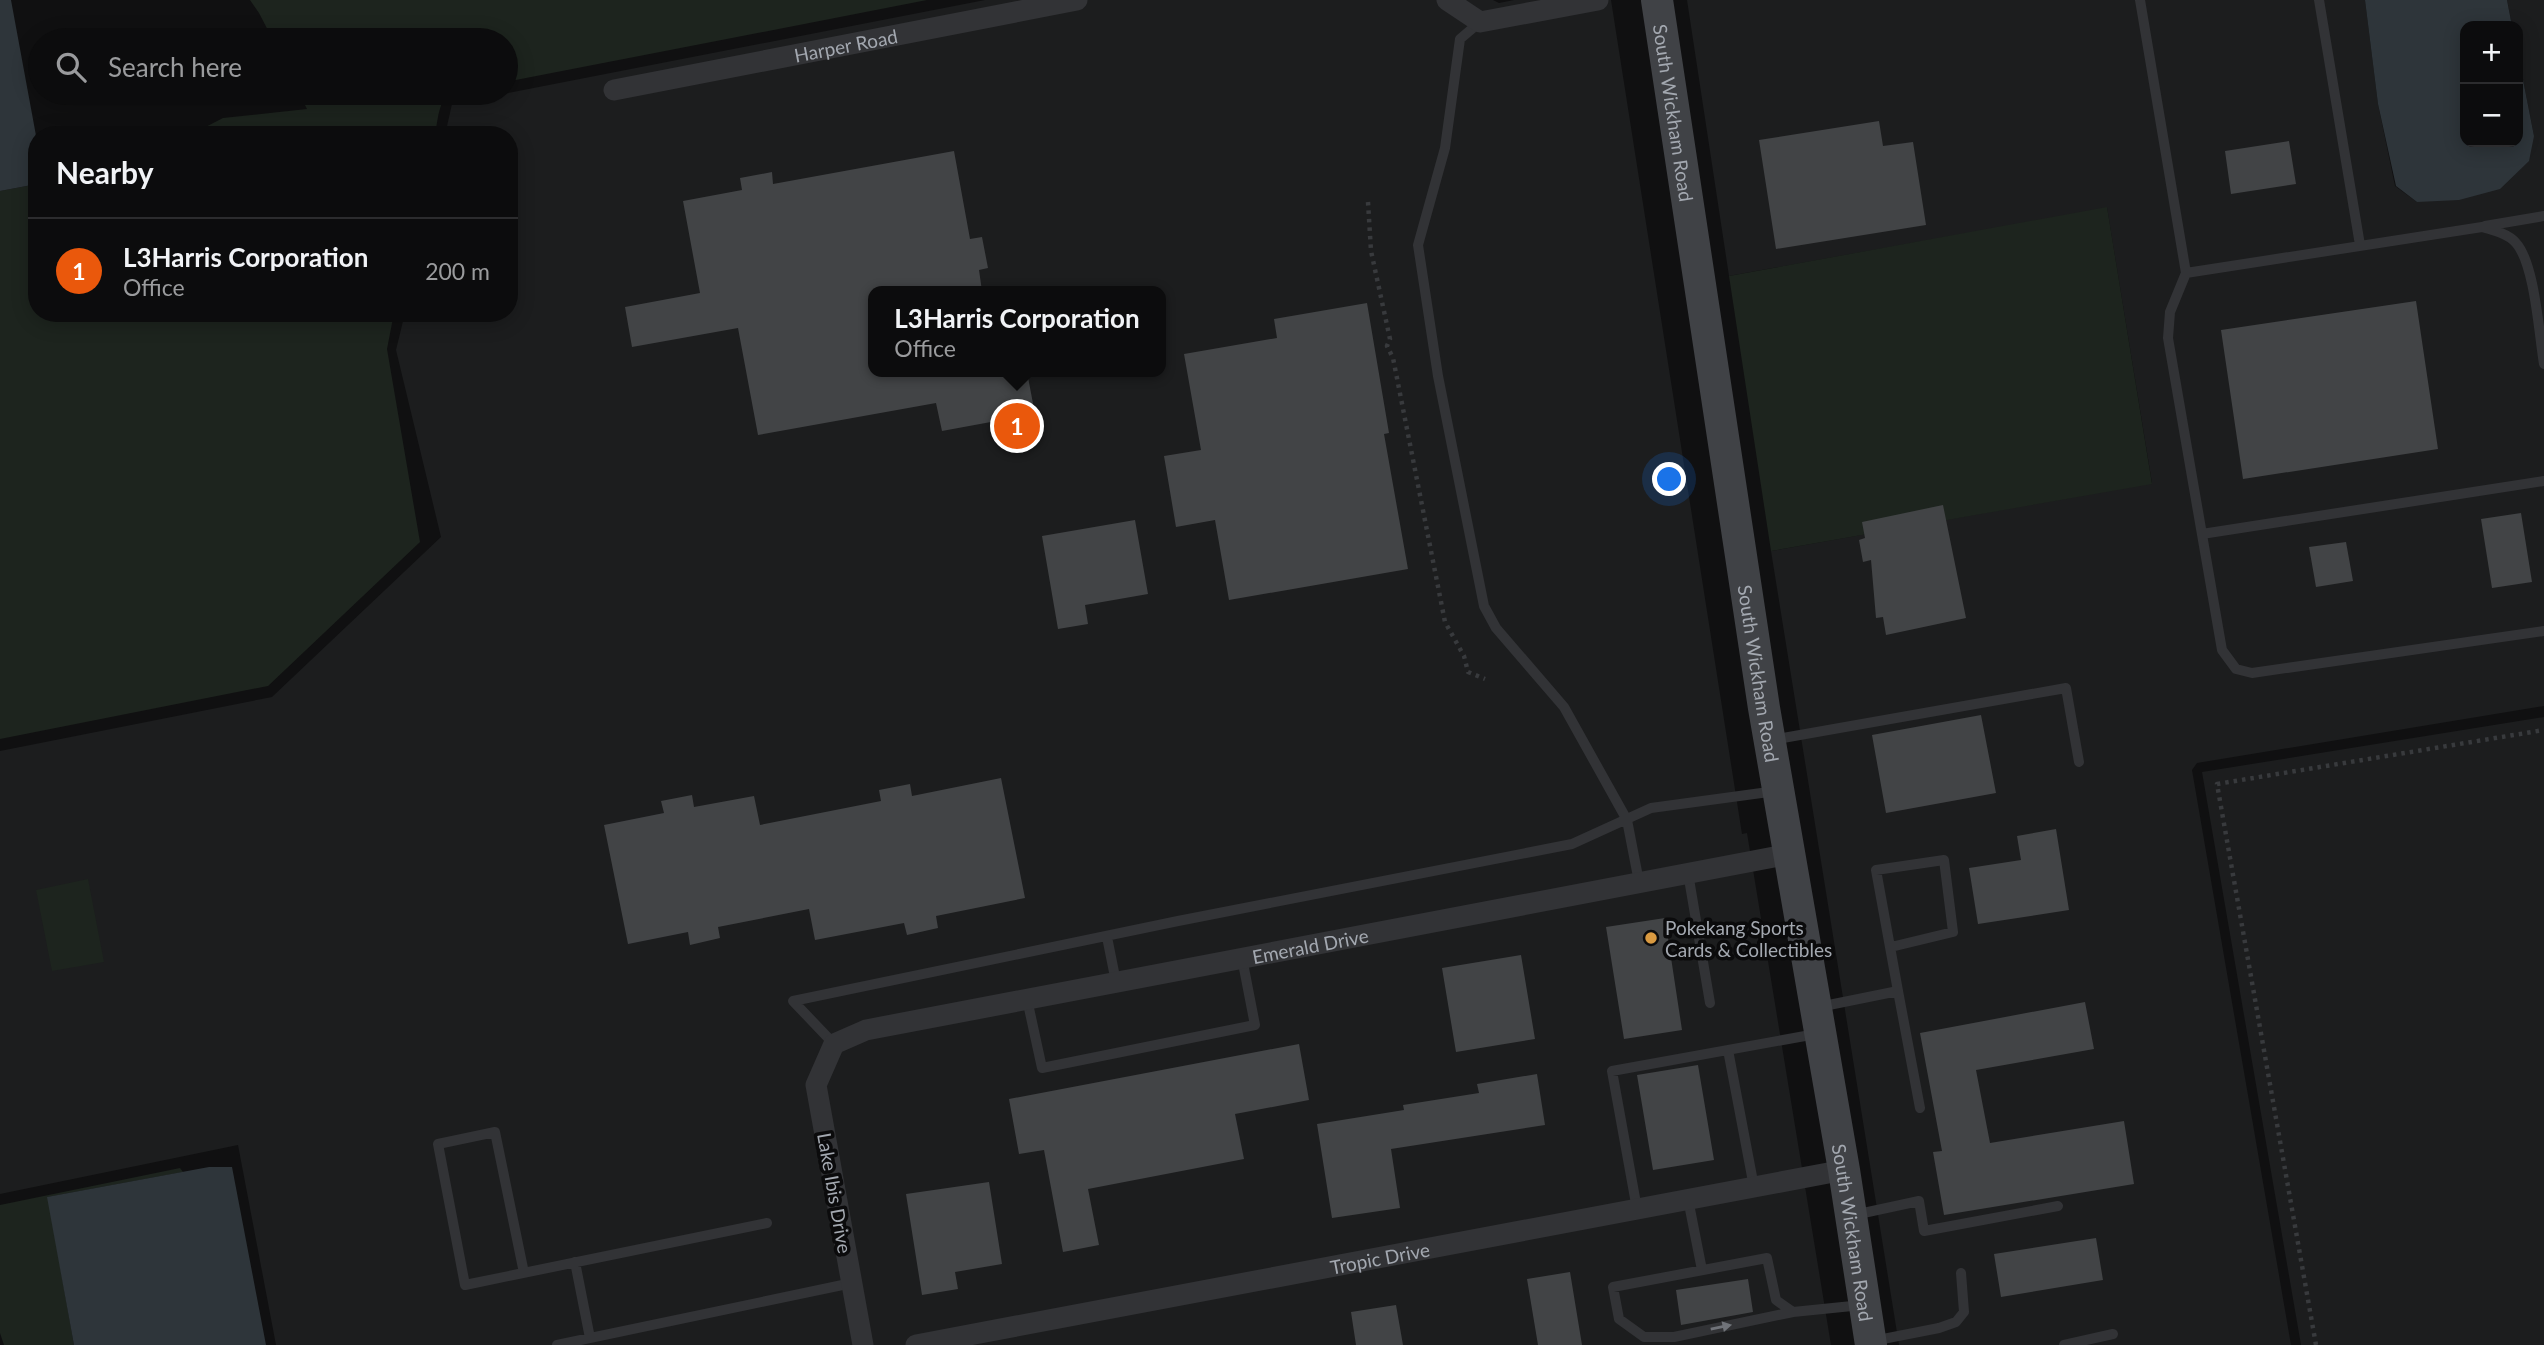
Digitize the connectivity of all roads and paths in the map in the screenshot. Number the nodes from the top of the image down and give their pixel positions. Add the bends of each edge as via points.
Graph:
1 (1077, 0) edge
2 (1447, 0) edge
3 (1598, 0) edge
4 (1657, 0) edge
5 (2140, 0) edge
6 (2319, 0) edge
7 (1479, 22) junction
8 (614, 90) dead end
9 (1368, 202) dead end
10 (2544, 216) edge
11 (2482, 227) junction
12 (2360, 245) junction
13 (2186, 273) junction
14 (2544, 364) edge
15 (2544, 481) edge
16 (2202, 534) junction
17 (2544, 631) edge
18 (1485, 679) dead end
19 (2544, 730) edge
20 (1770, 740) junction
21 (2079, 762) dead end
22 (1779, 790) junction
23 (1627, 820) junction
24 (1790, 854) junction
25 (1688, 873) junction
26 (1639, 883) junction
27 (1107, 937) junction
28 (1891, 947) junction
29 (1242, 958) junction
30 (1116, 982) junction
31 (1898, 991) junction
32 (1027, 999) junction
33 (1710, 1003) dead end
34 (1818, 1020) junction
35 (834, 1044) junction
36 (1728, 1050) junction
37 (1920, 1108) dead end
38 (1844, 1170) junction
39 (1754, 1187) junction
40 (1688, 1199) junction
41 (2058, 1206) dead end
42 (1637, 1209) junction
43 (1851, 1215) junction
44 (767, 1223) dead end
45 (575, 1262) junction
46 (1702, 1270) junction
47 (524, 1273) junction
48 (1961, 1273) dead end
49 (852, 1283) junction
50 (1865, 1305) junction
51 (1793, 1312) junction
52 (2113, 1334) dead end
53 (590, 1338) junction
54 (1871, 1343) edge
55 (557, 1345) edge
56 (863, 1345) edge
57 (916, 1345) edge
58 (2064, 1345) edge
59 (2316, 1345) edge

1 - 8 street, Harper Road
2 - 7 street
3 - 7 street
4 - 20 main road, South Wickham Road
5 - 13 lane
6 - 12 lane
7 - 23 lane via 1461,39 1445,148 1418,245 1438,376 1484,606 1496,628 1564,707
9 - 18 path via 1371,251 1390,339 1387,346 1445,622 1468,672
10 - 11 lane
11 - 12 lane
11 - 14 lane via 2516,242 2529,266
12 - 13 lane
13 - 16 lane via 2170,312 2168,338
15 - 16 lane
16 - 17 lane via 2222,650 2236,669 2252,673
19 - 59 path via 2217,783
20 - 21 lane via 2066,688
20 - 22 main road, South Wickham Road
22 - 23 lane via 1651,808
22 - 24 main road, South Wickham Road
23 - 26 lane
23 - 27 lane via 1572,844
24 - 25 street, Emerald Drive
24 - 34 main road, South Wickham Road
25 - 26 street, Emerald Drive
25 - 33 lane
26 - 29 street, Emerald Drive
27 - 30 lane
27 - 35 lane via 793,1001
28 - 28 lane via 1877,870 1944,860 1953,932
28 - 31 lane
29 - 30 street, Emerald Drive
29 - 32 lane via 1255,1025 1042,1068
30 - 32 street, Emerald Drive
31 - 34 lane
31 - 37 lane
32 - 35 street, Emerald Drive via 866,1030
34 - 36 lane
34 - 38 main road, South Wickham Road
35 - 49 street, Lake Ibis Drive via 816,1085
36 - 39 lane
36 - 42 lane via 1612,1071
38 - 39 street, Tropic Drive
38 - 43 main road, South Wickham Road
39 - 40 street, Tropic Drive
40 - 42 street, Tropic Drive
40 - 46 lane
41 - 43 lane via 1924,1231 1919,1201
42 - 57 street, Tropic Drive
43 - 50 main road, South Wickham Road
44 - 45 lane
45 - 47 lane
45 - 53 lane
46 - 51 lane via 1767,1258 1776,1300
46 -> 51 lane via 1613,1287 1619,1319 1644,1337 1674,1337
47 - 47 lane via 466,1284 438,1144 495,1132
48 - 54 lane via 1964,1312 1956,1322
49 - 53 lane
49 - 56 street, Lake Ibis Drive
50 - 51 lane
50 - 54 main road, South Wickham Road
52 - 58 lane
53 - 55 lane

